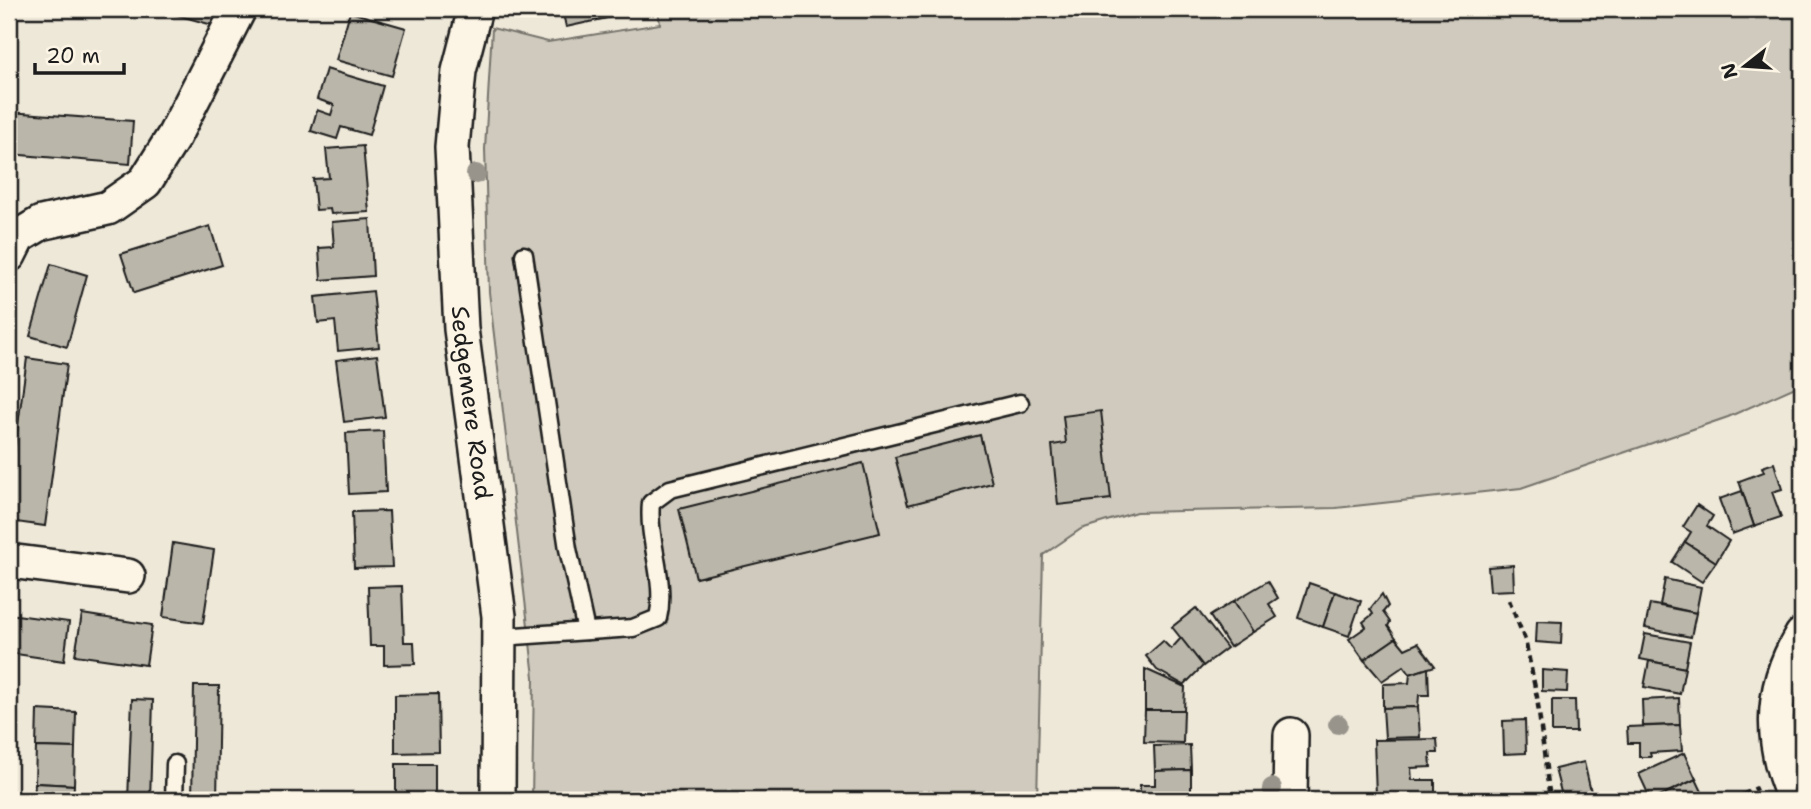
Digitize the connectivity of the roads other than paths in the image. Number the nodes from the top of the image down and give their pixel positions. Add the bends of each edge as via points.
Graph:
1 (239, 9) edge
2 (475, 9) edge
3 (9, 255) edge
4 (524, 255) dead end
5 (1020, 403) dead end
6 (9, 561) edge
7 (128, 576) dead end
8 (586, 631) junction
9 (1802, 635) edge
10 (500, 637) junction
11 (1291, 734) dead end
12 (175, 764) dead end
13 (174, 800) edge
14 (498, 800) edge
15 (1290, 800) edge
16 (1795, 800) edge

1 - 3 street via 174,136 145,182 108,208 41,223 18,237
2 - 10 street, Sedgemere Road via 459,71 452,147 461,329
4 - 8 lane via 568,549
5 - 8 lane via 670,489 651,503 649,522 662,600 658,618 633,628
6 - 7 street
8 - 10 lane
9 - 16 street via 1781,675 1777,697 1776,735 1783,775
10 - 14 street, Sedgemere Road
11 - 15 street
12 - 13 lane

